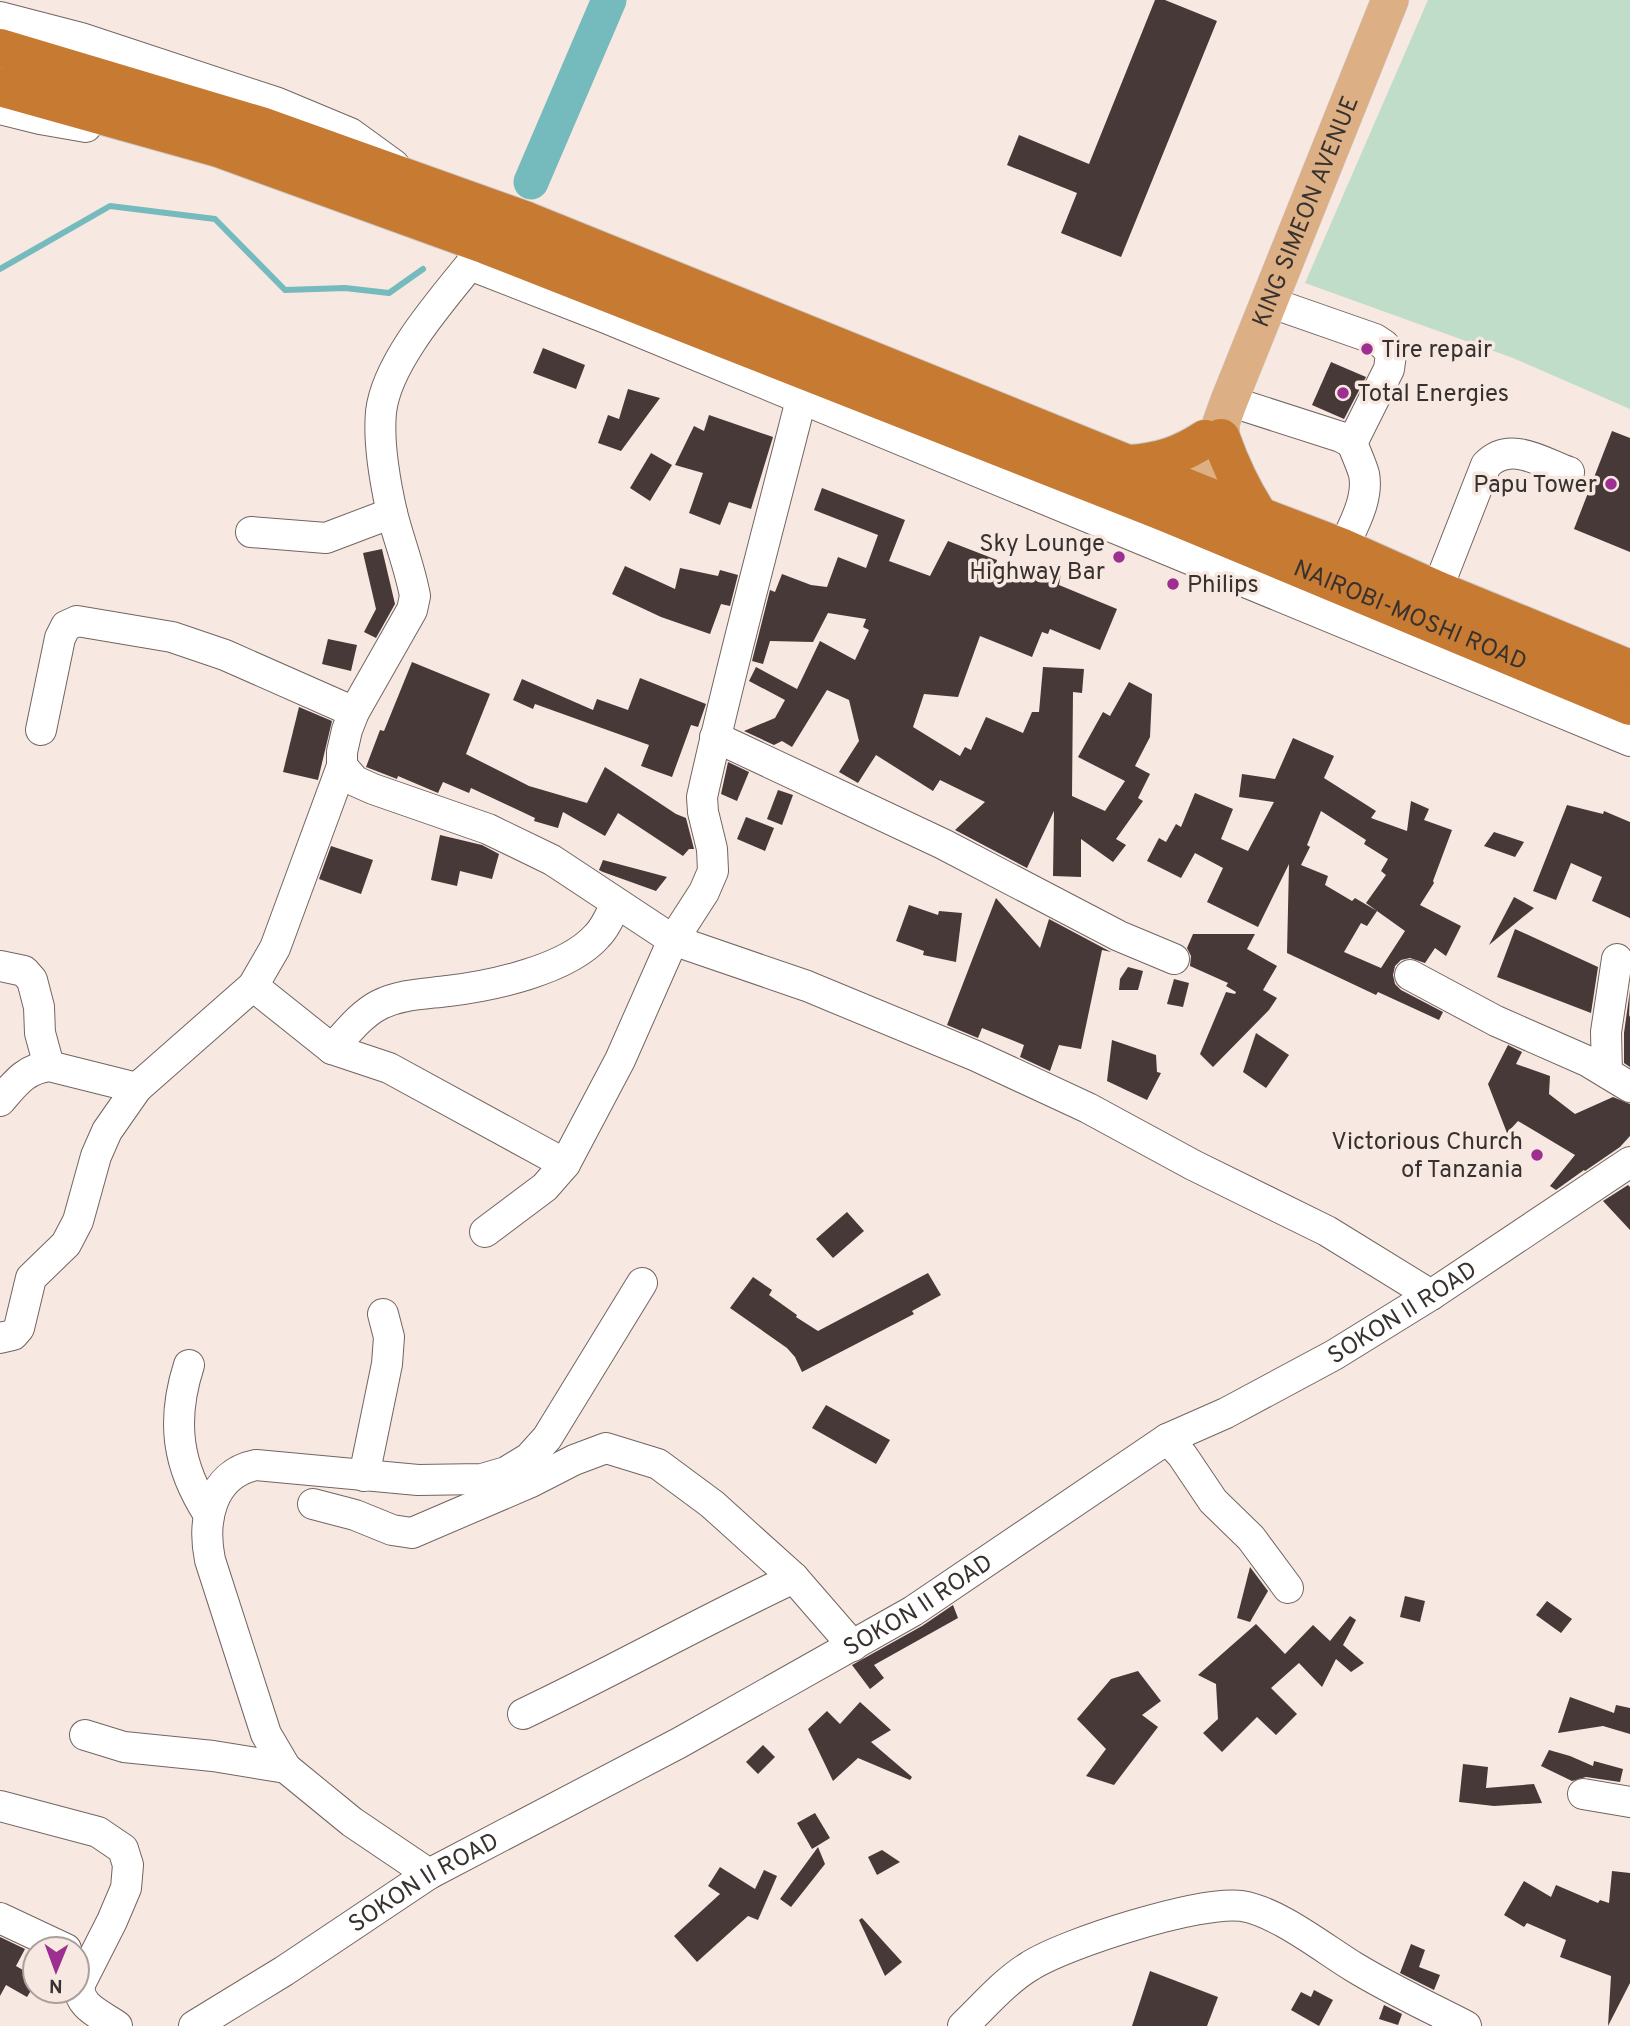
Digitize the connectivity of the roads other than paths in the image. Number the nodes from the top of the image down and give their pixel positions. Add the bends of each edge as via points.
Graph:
1 (1390, 0) edge
2 (0, 17) edge
3 (0, 48) edge
4 (0, 87) edge
5 (0, 109) edge
6 (218, 148) junction
7 (418, 182) junction
8 (478, 255) junction
9 (1269, 302) junction
10 (804, 386) junction
11 (1219, 425) junction
12 (1352, 443) junction
13 (1079, 461) junction
14 (1129, 464) junction
15 (1569, 472) dead end
16 (1185, 504) junction
17 (392, 513) junction
18 (1260, 517) junction
19 (251, 532) dead end
20 (1343, 548) junction
21 (1437, 590) junction
22 (1630, 669) edge
23 (1630, 706) edge
24 (354, 712) junction
25 (41, 730) dead end
26 (715, 737) junction
27 (1630, 741) edge
28 (342, 766) junction
29 (616, 903) junction
30 (673, 940) junction
31 (1174, 959) dead end
32 (1617, 959) dead end
33 (0, 966) edge
34 (1410, 975) dead end
35 (253, 986) junction
36 (332, 1049) junction
37 (49, 1066) junction
38 (1618, 1080) edge
39 (137, 1088) junction
40 (0, 1101) edge
41 (1630, 1162) edge
42 (565, 1164) junction
43 (485, 1232) dead end
44 (642, 1283) dead end
45 (1431, 1295) junction
46 (383, 1314) dead end
47 (0, 1338) edge
48 (189, 1365) dead end
49 (1167, 1439) junction
50 (364, 1476) junction
51 (313, 1504) dead end
52 (209, 1515) junction
53 (794, 1577) junction
54 (1289, 1588) dead end
55 (853, 1646) junction
56 (523, 1714) dead end
57 (85, 1735) dead end
58 (286, 1768) junction
59 (1583, 1794) dead end
60 (1630, 1802) edge
61 (0, 1806) edge
62 (429, 1874) junction
63 (0, 1918) edge
64 (36, 1935) edge
65 (91, 1936) edge
66 (87, 2005) edge
67 (117, 2026) edge
68 (194, 2026) edge
69 (963, 2026) edge
70 (1466, 2026) edge

1 - 9 main road, KING SIMEON AVENUE
2 - 7 street via 81,38 278,103 349,133
3 - 7 highway via 261,126
4 - 6 highway
5 - 6 street
6 - 8 highway
7 - 13 highway via 527,221
8 - 10 highway
8 - 17 street via 390,378 381,411 381,434
9 - 11 main road, KING SIMEON AVENUE
9 - 12 street via 1375,339 1391,354 1389,369
10 - 13 highway
10 - 26 street
10 - 27 street
11 - 12 street via 1329,433
11 - 14 highway via 1188,451
11 - 16 main road, KING SIMEON AVENUE
11 - 18 highway via 1228,460
12 - 20 street via 1364,475 1364,492
13 - 14 highway
13 - 16 highway
14 - 16 highway
15 - 21 street via 1513,452 1496,455 1486,465
16 - 18 highway, NAIROBI-MOSHI ROAD
16 - 23 highway, NAIROBI-MOSHI ROAD
17 - 19 street via 326,538
17 - 24 street via 415,596
18 - 20 highway, NAIROBI-MOSHI ROAD
20 - 21 highway, NAIROBI-MOSHI ROAD
21 - 22 highway, NAIROBI-MOSHI ROAD
24 - 25 street via 225,655 172,637 77,621 66,626 61,638
24 - 28 street
26 - 30 street via 702,797 713,871
26 - 31 street
28 - 29 street via 355,781 488,829 552,860
28 - 35 street via 275,948
29 - 30 street
29 - 36 street via 597,937 580,950 514,979 389,1001 358,1020
30 - 42 street via 620,1060
30 - 45 street via 807,986 1088,1108 1326,1231
32 - 38 street via 1606,1032
33 - 37 street via 24,971 32,980
34 - 38 street
35 - 36 street
35 - 39 street
36 - 42 street via 389,1068
37 - 39 street
37 - 40 street via 25,1073
39 - 47 street via 107,1131 66,1244 31,1278 19,1328
41 - 45 street, SOKON II ROAD
42 - 43 street via 545,1187
44 - 50 street via 547,1438 529,1458 482,1479
45 - 49 street, SOKON II ROAD via 1286,1382
46 - 50 street via 389,1337 387,1364
48 - 52 street via 177,1420 192,1490
49 - 54 street via 1213,1501 1251,1538
49 - 55 street, SOKON II ROAD via 913,1611
50 - 52 street via 256,1465 242,1468 224,1483
51 - 53 street via 412,1533 607,1448 658,1464 712,1504
52 - 58 street via 209,1560 266,1734
53 - 55 street
53 - 56 street
55 - 62 street, SOKON II ROAD
57 - 58 street via 124,1747
58 - 62 street via 352,1822
59 - 60 street
61 - 65 street via 98,1832 123,1849 128,1864 125,1888
62 - 68 street, SOKON II ROAD
63 - 64 street
66 - 67 street
69 - 70 street via 1027,1967 1049,1955 1172,1915 1243,1906 1276,1919 1388,1987

